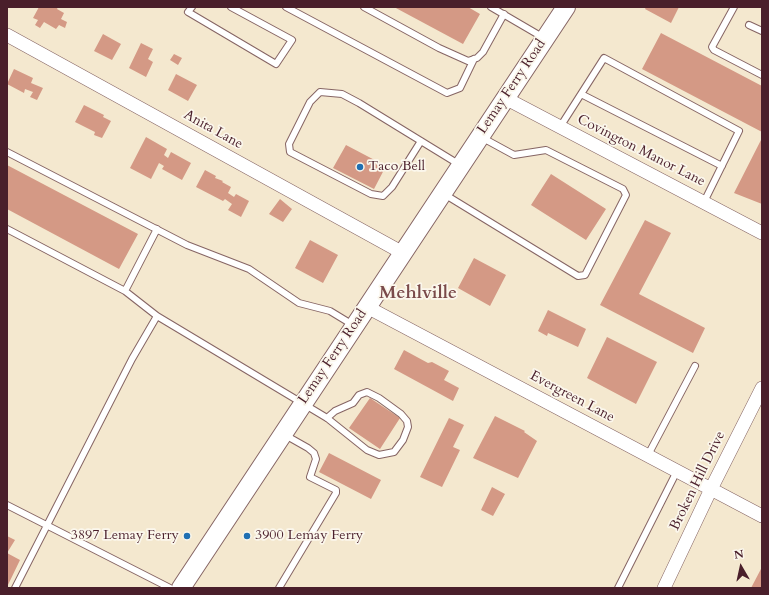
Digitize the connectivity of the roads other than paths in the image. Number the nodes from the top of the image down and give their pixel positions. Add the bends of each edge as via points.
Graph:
1 (192, 7) edge
2 (232, 7) edge
3 (286, 7) edge
4 (364, 7) edge
5 (491, 7) edge
6 (566, 7) edge
7 (734, 7) edge
8 (504, 14) junction
9 (749, 25) dead end
10 (762, 31) edge
11 (7, 34) edge
12 (545, 39) junction
13 (474, 59) junction
14 (762, 75) edge
15 (581, 94) junction
16 (505, 98) junction
17 (560, 127) junction
18 (480, 136) junction
19 (421, 141) junction
20 (7, 152) edge
21 (461, 166) junction
22 (722, 166) junction
23 (442, 193) junction
24 (704, 202) junction
25 (7, 229) edge
26 (157, 229) junction
27 (762, 233) edge
28 (403, 253) junction
29 (125, 291) junction
30 (367, 307) junction
31 (157, 316) junction
32 (354, 326) junction
33 (695, 366) dead end
34 (762, 388) edge
35 (303, 403) junction
36 (327, 418) junction
37 (283, 433) junction
38 (648, 455) junction
39 (677, 471) junction
40 (711, 489) junction
41 (7, 505) edge
42 (762, 516) edge
43 (47, 526) junction
44 (14, 588) edge
45 (170, 588) edge
46 (181, 588) edge
47 (279, 588) edge
48 (618, 588) edge
49 (664, 588) edge

1 - 2 lane via 188,12 276,64 292,40
3 - 13 lane via 447,93 460,88
4 - 13 lane via 439,48 468,61
5 - 8 lane
6 - 12 main road, Lemay Ferry Road
7 - 14 lane via 712,47
8 - 12 lane
8 - 13 lane via 483,52
9 - 10 lane
11 - 28 street, Anita Lane
12 - 16 main road, Lemay Ferry Road
15 - 17 lane
15 - 22 lane
15 - 22 lane via 604,58 739,131
16 - 17 street, Covington Manor Lane
16 - 18 main road, Lemay Ferry Road
17 - 24 street, Covington Manor Lane
18 - 21 main road, Lemay Ferry Road
18 - 23 lane via 514,155 546,150 623,189 626,195 585,274 578,276
19 - 19 lane via 342,94 320,92 310,102 289,144 290,152 371,194 383,196 392,187
19 - 21 lane
20 - 26 lane
21 - 23 main road, Lemay Ferry Road
22 - 24 lane
23 - 28 main road, Lemay Ferry Road
24 - 27 street, Covington Manor Lane
25 - 29 lane
26 - 29 lane
26 - 32 lane via 187,245 248,269 299,303 330,311
28 - 30 main road, Lemay Ferry Road
29 - 31 lane
30 - 32 main road, Lemay Ferry Road
30 - 38 street, Evergreen Lane
31 - 35 lane
31 - 43 lane via 132,359
32 - 35 main road, Lemay Ferry Road
33 - 38 lane
34 - 40 street, Broken Hill Drive
35 - 36 lane
35 - 37 main road, Lemay Ferry Road
36 - 36 lane via 366,450 379,455 394,452 408,427 401,414 367,392 359,395 352,403 335,410
37 - 46 main road, Lemay Ferry Road
37 - 47 lane via 314,453 316,459 310,477 336,490 336,493
38 - 39 street, Evergreen Lane
39 - 40 street, Evergreen Lane
39 - 48 lane
40 - 42 street, Evergreen Lane
40 - 49 street, Broken Hill Drive
41 - 43 lane
43 - 44 lane
43 - 45 lane

